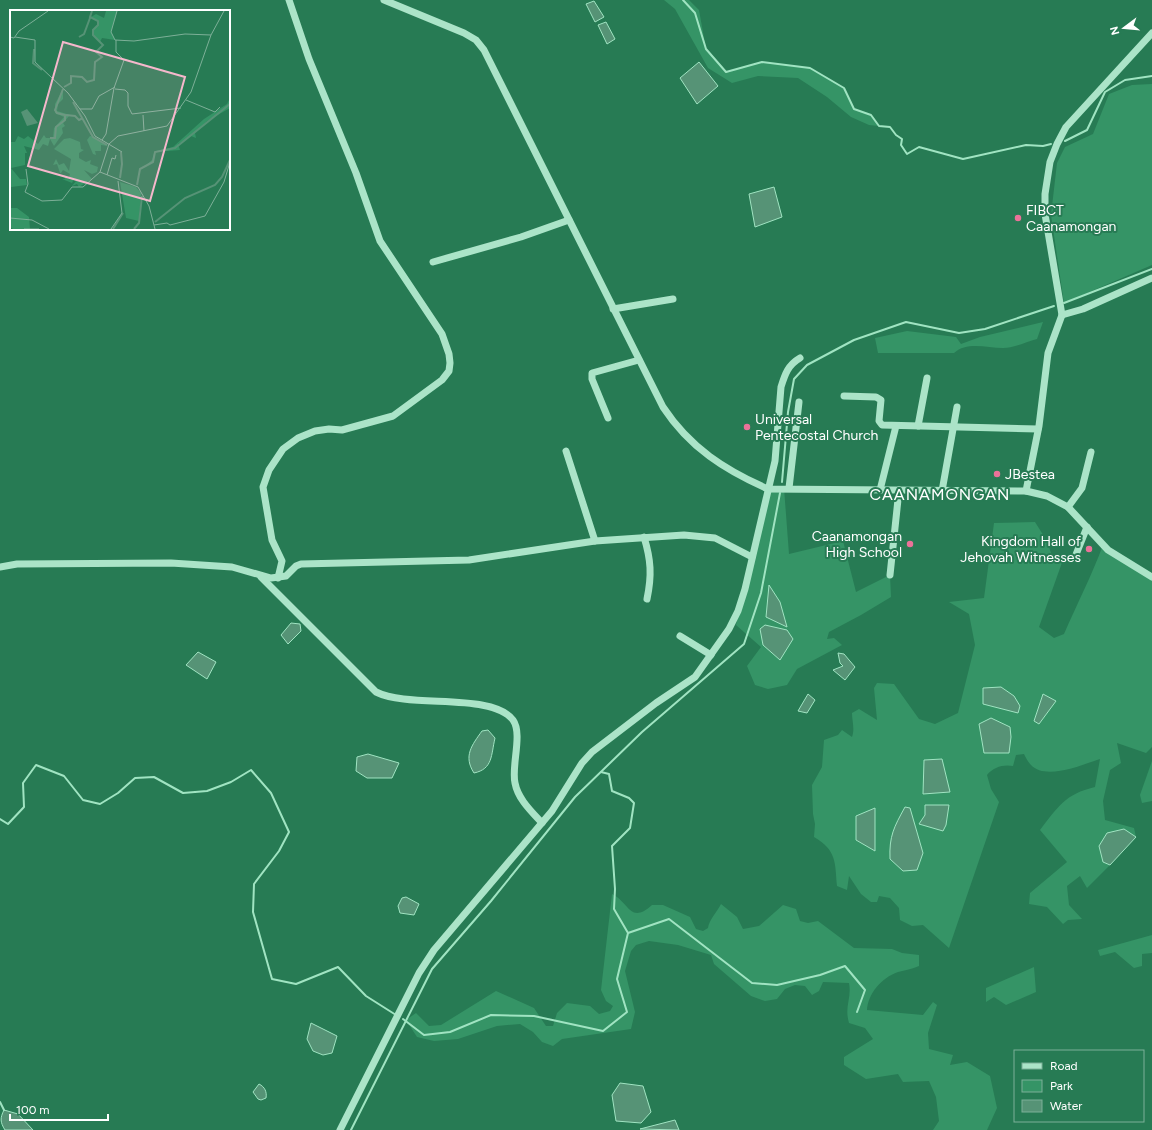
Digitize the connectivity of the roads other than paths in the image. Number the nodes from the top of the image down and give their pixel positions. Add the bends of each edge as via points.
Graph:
1 (289, 0) edge
2 (384, 0) edge
3 (1152, 33) edge
4 (569, 220) junction
5 (433, 262) dead end
6 (1152, 278) edge
7 (673, 300) dead end
8 (613, 309) junction
9 (1062, 315) junction
10 (800, 358) dead end
11 (639, 360) junction
12 (927, 378) dead end
13 (844, 396) dead end
14 (798, 402) dead end
15 (957, 407) dead end
16 (608, 418) dead end
17 (896, 426) junction
18 (918, 426) junction
19 (953, 428) junction
20 (1038, 428) junction
21 (566, 451) dead end
22 (1091, 452) dead end
23 (789, 488) junction
24 (768, 489) junction
25 (880, 490) junction
26 (898, 490) junction
27 (942, 491) junction
28 (1026, 492) junction
29 (1068, 507) junction
30 (1087, 527) junction
31 (644, 537) junction
32 (595, 541) junction
33 (752, 557) junction
34 (1075, 557) dead end
35 (0, 567) edge
36 (890, 575) dead end
37 (261, 577) junction
38 (1152, 577) edge
39 (278, 578) junction
40 (647, 599) dead end
41 (680, 636) dead end
42 (711, 655) junction
43 (542, 823) junction
44 (340, 1130) edge

1 - 39 street via 309,60 356,173 377,234 442,334 450,363 449,371 442,380 393,416 342,430 315,431 291,441 279,454 266,476 263,487 272,540 281,560
2 - 4 street via 476,40 484,50
3 - 9 street via 1066,127 1050,162 1045,214
4 - 5 street via 521,237
4 - 8 street
6 - 9 street via 1083,309
7 - 8 street
8 - 11 street
9 - 20 street via 1048,353
10 - 24 street via 791,364 783,381 777,450
11 - 16 street via 592,373 592,379
11 - 24 street via 663,407 685,437 736,473
12 - 18 street
13 - 17 street via 880,399 880,424
14 - 23 street
15 - 19 street
17 - 18 street
17 - 25 street
18 - 19 street
19 - 20 street
19 - 27 street
20 - 28 street
21 - 32 street
22 - 29 street via 1082,488
23 - 24 street
23 - 25 street
24 - 33 street
25 - 26 street
26 - 27 street
26 - 36 street
27 - 28 street
28 - 29 street via 1047,496
29 - 30 street
30 - 34 street
30 - 38 street via 1113,554
31 - 32 street
31 - 33 street via 705,536 725,542
31 - 40 street via 652,575
32 - 39 street via 469,560 301,564 286,576
33 - 42 street via 738,611
35 - 37 street via 17,564 171,563 232,567
37 - 39 street
37 - 43 street via 376,692 393,699 484,706 500,710 510,717 517,730 513,774 515,784 525,804
41 - 42 street
42 - 43 street via 695,677 592,752
43 - 44 street via 426,962

